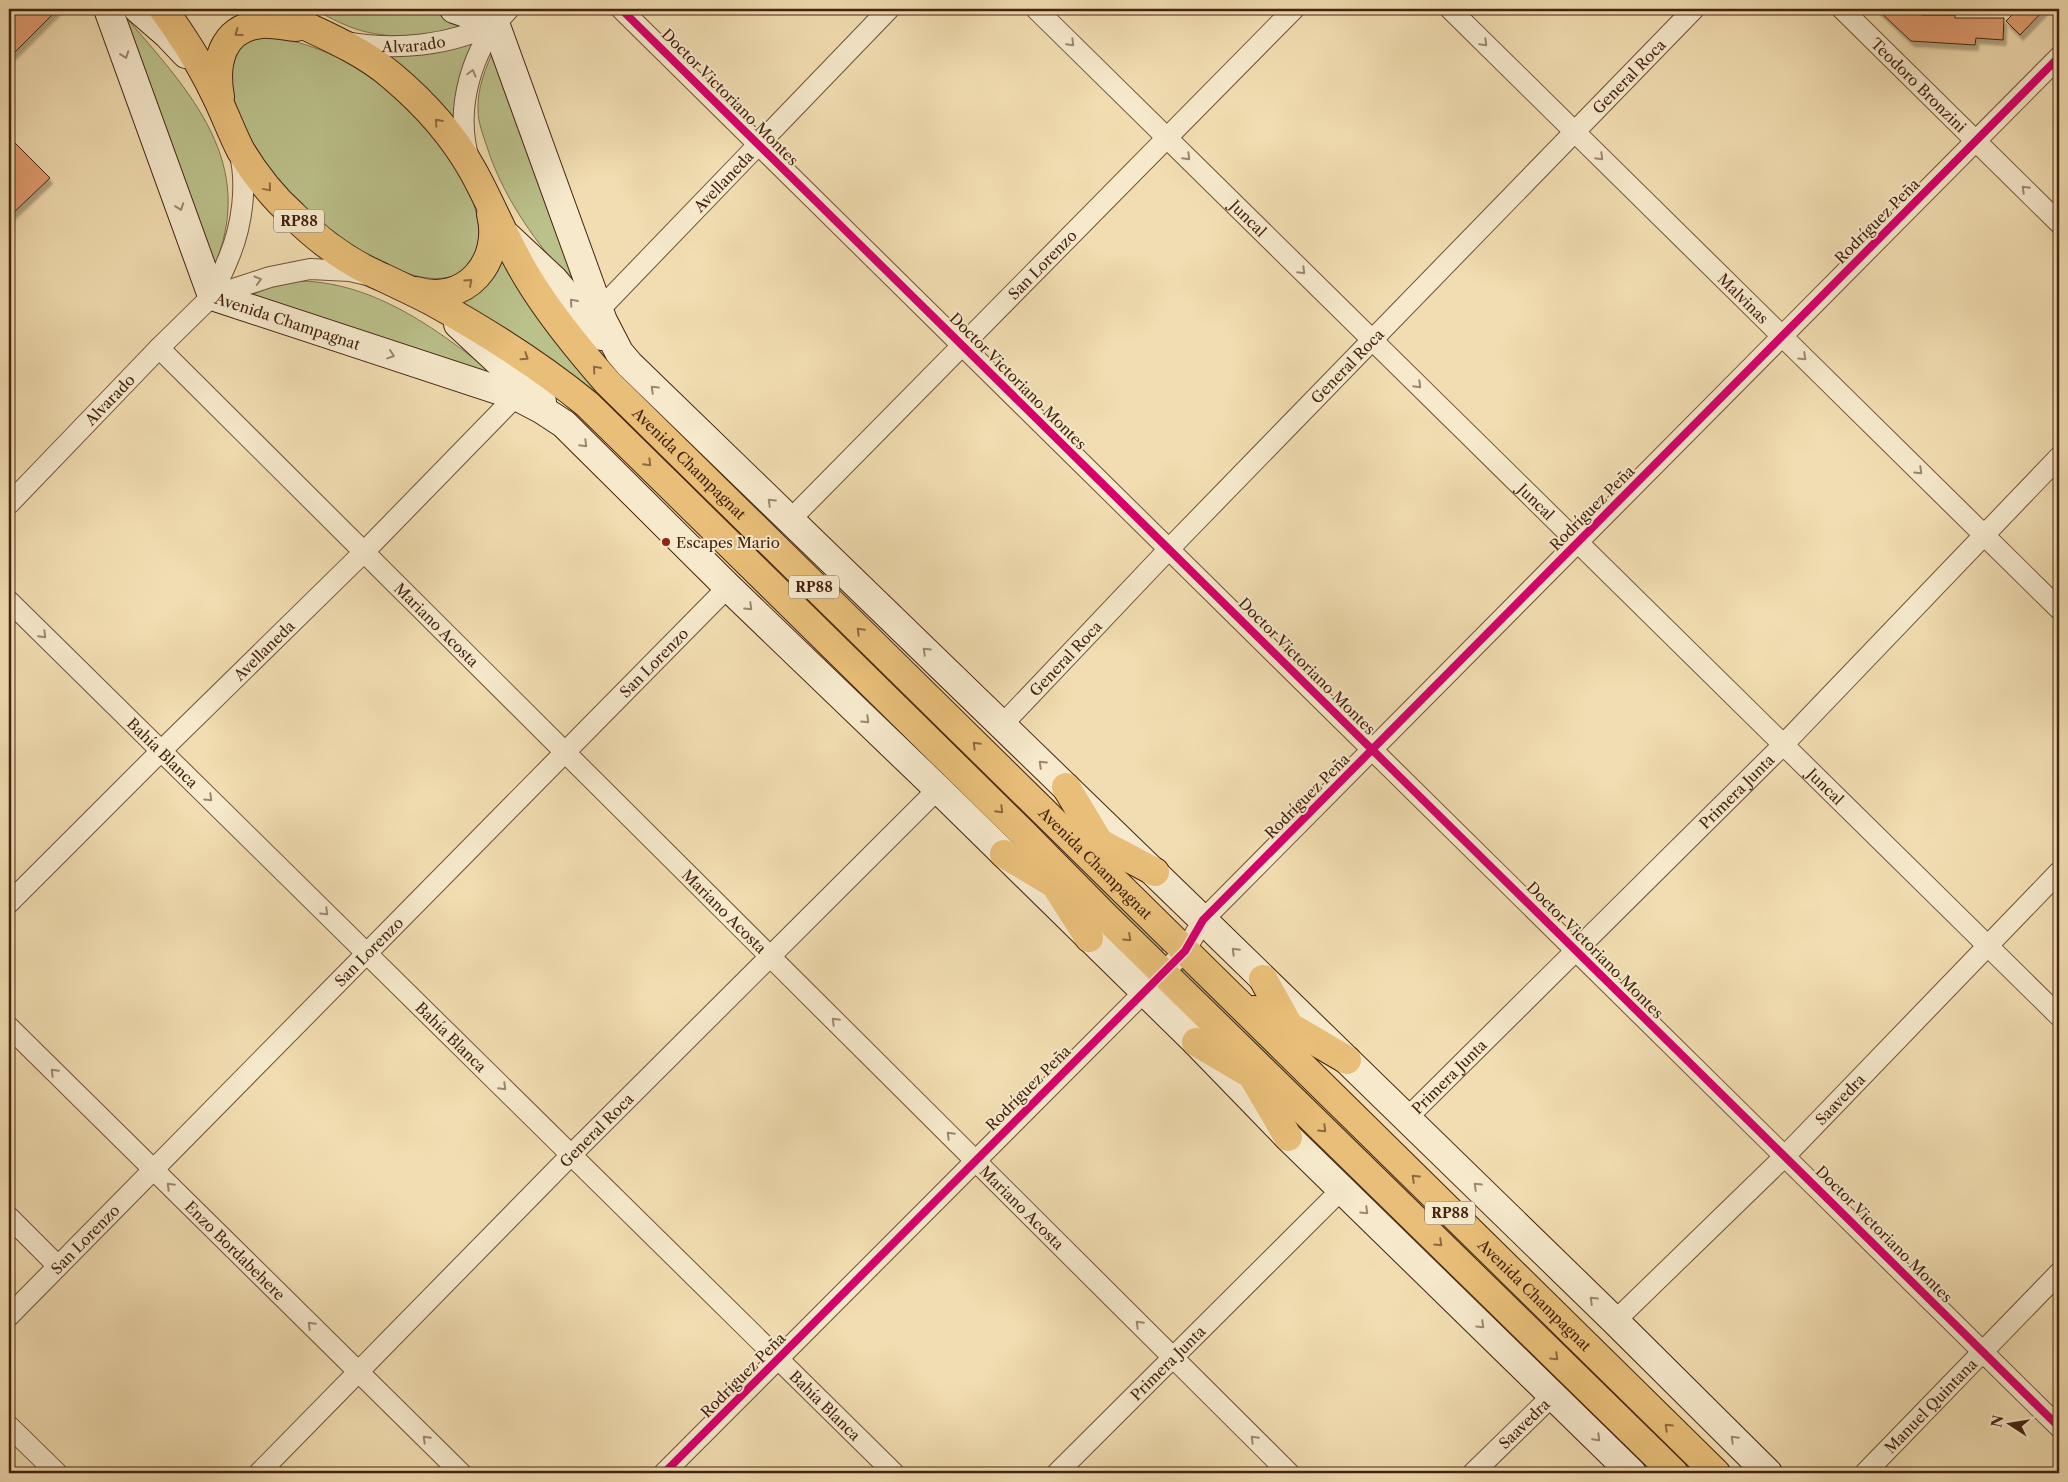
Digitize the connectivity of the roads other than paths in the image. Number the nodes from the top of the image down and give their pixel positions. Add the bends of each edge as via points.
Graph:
1 (108, 9) edge
2 (138, 9) edge
3 (163, 9) edge
4 (454, 9) edge
5 (621, 9) edge
6 (889, 9) edge
7 (1036, 9) edge
8 (1294, 9) edge
9 (1450, 9) edge
10 (1694, 9) edge
11 (1842, 9) edge
12 (275, 11) edge
13 (502, 16) edge
14 (323, 36) junction
15 (2059, 56) edge
16 (207, 78) junction
17 (226, 117) junction
18 (1574, 132) junction
19 (1167, 138) junction
20 (236, 141) junction
21 (1976, 141) junction
22 (758, 144) junction
23 (478, 182) junction
24 (2059, 223) edge
25 (503, 233) junction
26 (401, 285) junction
27 (212, 296) junction
28 (437, 304) junction
29 (599, 310) junction
30 (1782, 336) junction
31 (1372, 340) junction
32 (963, 346) junction
33 (159, 348) junction
34 (629, 364) junction
35 (516, 396) junction
36 (564, 424) junction
37 (2059, 457) edge
38 (9, 504) edge
39 (790, 520) junction
40 (1984, 534) junction
41 (1578, 542) junction
42 (1168, 549) junction
43 (363, 553) junction
44 (728, 587) junction
45 (9, 600) edge
46 (2059, 609) edge
47 (1002, 725) junction
48 (1783, 744) junction
49 (1372, 749) junction
50 (160, 751) junction
51 (565, 752) junction
52 (1066, 787) junction
53 (938, 789) junction
54 (1043, 812) junction
55 (1022, 832) junction
56 (1099, 843) junction
57 (1004, 854) junction
58 (1155, 872) junction
59 (2059, 872) edge
60 (1054, 884) junction
61 (1130, 896) junction
62 (9, 903) edge
63 (1106, 917) junction
64 (1203, 920) junction
65 (1089, 938) junction
66 (1988, 946) junction
67 (1576, 950) junction
68 (1185, 951) junction
69 (366, 953) junction
70 (770, 956) junction
71 (1164, 972) junction
72 (1263, 979) junction
73 (1144, 992) junction
74 (1237, 1002) junction
75 (2059, 1016) edge
76 (1217, 1024) junction
77 (1289, 1026) junction
78 (9, 1027) edge
79 (1196, 1042) junction
80 (1347, 1060) junction
81 (1253, 1076) junction
82 (1318, 1084) junction
83 (1300, 1106) junction
84 (1407, 1118) junction
85 (1288, 1137) junction
86 (571, 1155) junction
87 (1785, 1156) junction
88 (975, 1160) junction
89 (153, 1169) junction
90 (1342, 1189) junction
91 (9, 1217) edge
92 (58, 1266) junction
93 (2059, 1273) edge
94 (9, 1316) edge
95 (1615, 1321) junction
96 (1984, 1352) junction
97 (1172, 1357) junction
98 (779, 1359) junction
99 (358, 1372) junction
100 (1553, 1395) junction
101 (9, 1426) edge
102 (2059, 1427) edge
103 (57, 1473) edge
104 (258, 1473) edge
105 (461, 1473) edge
106 (664, 1473) edge
107 (894, 1473) edge
108 (1057, 1473) edge
109 (1289, 1473) edge
110 (1473, 1473) edge
111 (1632, 1473) edge
112 (1674, 1473) edge
113 (1716, 1473) edge
114 (1768, 1473) edge
115 (1865, 1473) edge

1 -> 27 street, Avenida Champagnat
2 - 16 street, Avenida Champagnat via 168,35
3 - 16 highway, Avenida Champagnat / RP88
4 - 13 street
5 - 22 street, Doctor Victoriano Montes
6 - 22 street, Avellaneda
7 -> 19 street, Juncal
8 - 19 street, San Lorenzo
9 -> 18 street, Malvinas
10 - 18 street, General Roca
11 - 21 street, Teodoro Bronzini
12 - 14 highway, Avenida Champagnat / RP88
13 - 14 street, Alvarado via 466,36 417,45 355,44
23 -> 13 street via 467,151 465,104 477,55
13 - 29 street, Avenida Champagnat
14 -> 17 highway, RP88 via 297,27 264,23 236,33 223,50 217,71
23 -> 14 highway, Avenida Champagnat / RP88 via 445,130 411,93 369,60
15 - 21 street, Rodríguez Peña
16 - 17 highway, Avenida Champagnat / RP88
17 - 20 highway, Avenida Champagnat / RP88
18 -> 30 street, Malvinas
18 - 31 street, General Roca
19 -> 31 street, Juncal
19 - 32 street, San Lorenzo
20 -> 26 highway, Avenida Champagnat / RP88 via 253,170 292,214 338,253
20 - 27 street, Alvarado via 242,175 237,233
24 -> 21 street, Teodoro Bronzini
21 - 30 street, Rodríguez Peña
22 - 29 street, Avellaneda
22 - 32 street, Doctor Victoriano Montes
23 - 25 highway, Avenida Champagnat / RP88
26 -> 23 highway, RP88 via 440,295 463,288 475,278 488,258 493,241 491,216
34 -> 25 street, Avenida Champagnat via 554,280
54 -> 25 highway, Avenida Champagnat / RP88 via 607,382 545,305
27 -> 26 street, Alvarado via 270,277 310,269 350,271
26 - 28 highway, Avenida Champagnat / RP88
27 - 33 street, Alvarado
27 -> 35 street, Avenida Champagnat
28 - 36 street, Avenida Champagnat
28 -> 55 highway, Avenida Champagnat / RP88 via 524,356 587,404
29 - 34 street, Avenida Champagnat via 606,329
30 -> 40 street, Malvinas
30 - 41 street, Rodríguez Peña
31 -> 41 street, Juncal
31 - 42 street, General Roca
32 - 39 street, San Lorenzo
32 - 42 street, Doctor Victoriano Montes
33 - 38 street, Alvarado
33 - 43 street, Mariano Acosta
39 -> 34 street, Avenida Champagnat
35 - 36 street, Avenida Champagnat
35 - 43 street, Avellaneda
36 -> 44 street, Avenida Champagnat
37 - 40 street, Primera Junta
47 -> 39 street, Avenida Champagnat
40 - 46 street, Malvinas
40 - 48 street, Primera Junta
41 - 48 street, Juncal
41 - 49 street, Rodríguez Peña
42 - 47 street, General Roca
42 - 49 street, Doctor Victoriano Montes
43 - 50 street, Avellaneda
43 - 51 street, Mariano Acosta
44 - 51 street, San Lorenzo
44 -> 53 street, Avenida Champagnat
45 -> 50 street, Bahía Blanca
52 -> 47 street, Avenida Champagnat
48 - 66 street, Juncal
48 - 67 street, Primera Junta
49 - 64 street, Rodríguez Peña
49 - 67 street, Doctor Victoriano Montes
50 - 62 street, Avellaneda
50 -> 69 street, Bahía Blanca
51 - 69 street, San Lorenzo
51 - 70 street, Mariano Acosta
52 - 56 highway
52 - 58 street, Avenida Champagnat
53 - 57 street, Avenida Champagnat
53 - 70 street, General Roca
54 - 56 highway
54 - 61 highway, Avenida Champagnat / RP88
55 - 60 highway
55 - 63 highway, Avenida Champagnat / RP88
56 - 58 highway
56 - 61 highway
57 - 60 highway
57 - 65 street, Avenida Champagnat
58 - 64 street, Avenida Champagnat
59 - 66 street, Saavedra
60 - 63 highway
60 - 65 highway
61 - 68 highway, Avenida Champagnat / RP88
63 -> 71 highway, Avenida Champagnat / RP88
64 - 68 street, Rodríguez Peña
72 -> 64 street, Avenida Champagnat
65 - 73 street, Avenida Champagnat
66 - 75 street, Juncal
66 - 87 street, Saavedra
67 - 84 street, Primera Junta
67 - 87 street, Doctor Victoriano Montes
68 - 71 street, Rodríguez Peña
68 - 74 highway, Avenida Champagnat / RP88
69 -> 86 street, Bahía Blanca
69 - 89 street, San Lorenzo
70 - 86 street, General Roca
88 -> 70 street, Mariano Acosta
71 - 73 street, Rodríguez Peña
71 - 76 highway, Avenida Champagnat / RP88
72 - 77 highway
72 - 80 street, Avenida Champagnat
73 - 79 street, Avenida Champagnat
73 - 88 street, Rodríguez Peña
74 - 77 highway
74 - 82 highway, Avenida Champagnat / RP88
76 - 81 highway
76 - 83 highway, Avenida Champagnat / RP88
77 - 80 highway
77 - 82 highway
89 -> 78 street, Enzo Bordabehere
79 - 81 highway
79 - 85 street, Avenida Champagnat
80 - 84 street, Avenida Champagnat
81 - 83 highway
81 - 85 highway
113 -> 82 highway, Avenida Champagnat / RP88
83 -> 112 highway, Avenida Champagnat / RP88
95 -> 84 street, Avenida Champagnat
85 - 90 street, Avenida Champagnat
86 - 98 street, Bahía Blanca
86 - 99 street, General Roca
87 - 95 street, Saavedra
87 - 96 street, Doctor Victoriano Montes
97 -> 88 street, Mariano Acosta
88 - 98 street, Rodríguez Peña
89 - 92 street, San Lorenzo
99 -> 89 street, Enzo Bordabehere
90 - 97 street, Primera Junta
90 -> 100 street, Avenida Champagnat
91 - 92 street
92 - 94 street, San Lorenzo
93 - 96 street, Manuel Quintana
114 -> 95 street, Avenida Champagnat
96 - 102 street, Doctor Victoriano Montes
96 - 115 street, Manuel Quintana
97 - 108 street, Primera Junta
109 -> 97 street, Mariano Acosta
98 - 106 street, Rodríguez Peña
98 - 107 street, Bahía Blanca
99 - 104 street, General Roca
105 -> 99 street, Enzo Bordabehere
100 - 110 street, Saavedra
100 -> 111 street, Avenida Champagnat
101 - 103 street

